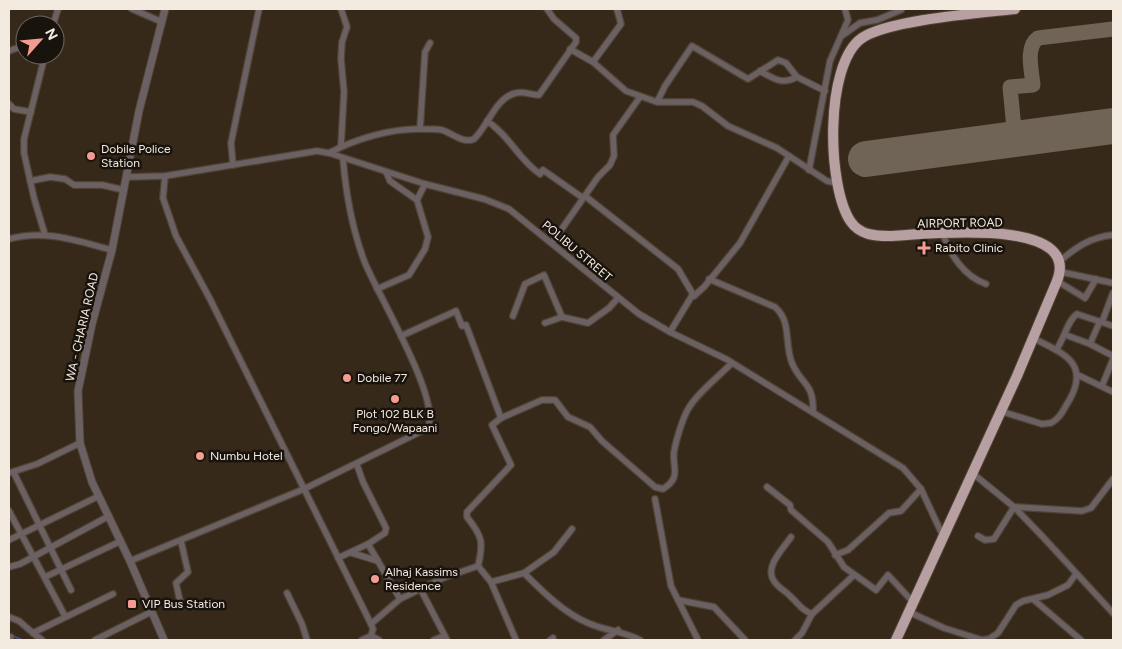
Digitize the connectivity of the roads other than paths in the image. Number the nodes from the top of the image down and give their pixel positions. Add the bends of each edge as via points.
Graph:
1 (132, 9) edge
2 (165, 9) edge
3 (259, 9) edge
4 (341, 9) edge
5 (547, 9) edge
6 (617, 9) edge
7 (846, 9) edge
8 (901, 9) edge
9 (1009, 9) edge
10 (1015, 9) edge
11 (162, 22) junction
12 (895, 27) junction
13 (843, 35) junction
14 (430, 43) dead end
15 (570, 49) junction
16 (593, 62) junction
17 (43, 65) edge
18 (760, 71) junction
19 (797, 77) junction
20 (825, 91) junction
21 (640, 97) junction
22 (657, 102) junction
23 (9, 104) edge
24 (31, 112) junction
25 (488, 121) junction
26 (420, 129) junction
27 (341, 146) junction
28 (329, 153) junction
29 (789, 156) junction
30 (343, 159) junction
31 (233, 165) junction
32 (809, 170) junction
33 (386, 172) junction
34 (165, 176) junction
35 (127, 177) junction
36 (30, 181) junction
37 (837, 183) junction
38 (425, 184) junction
39 (124, 190) junction
40 (584, 197) junction
41 (417, 200) junction
42 (943, 234) junction
43 (45, 235) junction
44 (1113, 235) edge
45 (9, 239) edge
46 (552, 243) junction
47 (112, 250) junction
48 (1059, 271) junction
49 (709, 279) junction
50 (1096, 280) junction
51 (1113, 283) edge
52 (986, 284) dead end
53 (377, 289) junction
54 (1113, 293) edge
55 (694, 296) junction
56 (618, 298) junction
57 (513, 316) dead end
58 (562, 317) junction
59 (1101, 322) junction
60 (545, 323) dead end
61 (1113, 326) edge
62 (670, 332) junction
63 (1066, 335) junction
64 (401, 336) junction
65 (1033, 338) junction
66 (1090, 344) junction
67 (1056, 350) junction
68 (1113, 358) edge
69 (732, 363) junction
70 (1078, 375) junction
71 (1102, 386) junction
72 (1113, 392) edge
73 (1000, 411) junction
74 (813, 412) junction
75 (501, 418) junction
76 (80, 443) junction
77 (357, 465) junction
78 (971, 472) junction
79 (11, 473) edge
80 (1113, 479) edge
81 (767, 487) dead end
82 (304, 489) junction
83 (921, 489) junction
84 (99, 496) junction
85 (655, 499) dead end
86 (1014, 507) junction
87 (9, 511) edge
88 (109, 516) junction
89 (39, 525) junction
90 (572, 529) dead end
91 (20, 534) junction
92 (943, 536) junction
93 (978, 536) dead end
94 (791, 537) dead end
95 (9, 540) edge
96 (121, 541) junction
97 (181, 541) junction
98 (368, 544) junction
99 (51, 547) junction
100 (352, 553) junction
101 (835, 555) junction
102 (33, 557) junction
103 (338, 558) junction
104 (378, 560) junction
105 (130, 561) junction
106 (478, 566) junction
107 (9, 567) edge
108 (62, 569) junction
109 (524, 573) junction
110 (1076, 574) junction
111 (854, 575) junction
112 (45, 577) junction
113 (491, 582) junction
114 (72, 590) dead end
115 (421, 590) junction
116 (287, 593) dead end
117 (113, 594) dead end
118 (400, 599) junction
119 (678, 600) junction
120 (1034, 600) junction
121 (181, 606) dead end
122 (911, 607) junction
123 (152, 612) junction
124 (1113, 613) edge
125 (812, 614) junction
126 (65, 616) junction
127 (9, 617) edge
128 (371, 624) junction
129 (618, 630) junction
130 (33, 633) junction
131 (371, 636) junction
132 (446, 638) edge
133 (42, 640) edge
134 (95, 640) edge
135 (164, 640) edge
136 (307, 640) edge
137 (362, 640) edge
138 (379, 640) edge
139 (434, 640) edge
140 (516, 640) edge
141 (604, 640) edge
142 (640, 640) edge
143 (698, 640) edge
144 (745, 640) edge
145 (795, 640) edge
146 (896, 640) edge
147 (989, 640) edge
148 (1082, 640) edge

1 - 11 street
2 - 11 street, WA - CHARIA ROAD
3 - 31 street via 231,143
4 - 27 street via 347,27 341,59 344,92
5 - 15 street via 576,38
6 - 16 street via 621,24
7 - 13 street via 848,20
8 - 12 street
8 - 13 street via 877,20 860,23
9 - 10 highway, AIRPORT ROAD
9 - 12 highway, AIRPORT ROAD
11 - 35 street, WA - CHARIA ROAD via 139,111
12 - 37 highway, AIRPORT ROAD via 862,38 845,59 834,110
13 - 20 street via 830,61
14 - 26 street via 425,52
15 - 16 street
15 - 25 street via 539,94 510,94
16 - 21 street via 626,91
17 - 24 street
18 - 19 street via 778,81 788,82
18 - 19 street via 778,60 786,63
18 - 22 street via 748,79 692,46
19 - 20 street
20 - 32 street
21 - 22 street
21 - 40 street via 613,135 614,156 610,165
22 - 29 street via 693,102 728,126
23 - 24 street via 14,109
24 - 36 street via 24,139
25 - 26 street via 477,136 468,140 441,130
25 - 40 street via 506,136 533,170 540,174 542,170
26 - 27 street via 381,134
27 - 28 street
28 - 30 street, POLIBU STREET
28 - 31 street, POLIBU STREET via 304,152
29 - 32 street
29 - 49 street via 740,243
30 - 33 street, POLIBU STREET
30 - 53 street via 346,194 355,234
31 - 34 street, POLIBU STREET
32 - 37 street
33 - 38 street, POLIBU STREET
33 - 41 street via 390,181
34 - 35 street, POLIBU STREET
34 - 82 street via 163,198 176,236
35 - 39 street, WA - CHARIA ROAD
36 - 39 street via 50,177 65,179 74,185 102,185
36 - 43 street
37 - 42 highway, AIRPORT ROAD via 846,212 861,232 873,236
38 - 41 street
38 - 46 street, POLIBU STREET via 498,204 528,222
39 - 47 street, WA - CHARIA ROAD
40 - 46 street
40 - 55 street via 678,269
41 - 53 street via 428,237 426,249 409,275
42 - 48 highway, AIRPORT ROAD via 992,233 1046,245 1055,252
42 - 52 street via 947,247 963,269 975,280
43 - 45 street via 31,234
43 - 47 street
44 - 48 street via 1094,238 1076,247
46 - 56 street, POLIBU STREET
47 - 76 street, WA - CHARIA ROAD via 83,360 78,391
48 - 50 street
48 - 50 street via 1085,298
48 - 65 highway
49 - 55 street
49 - 74 street via 775,307 781,313 788,334 791,361 814,396
50 - 51 street
53 - 64 street
54 - 59 street
55 - 62 street via 692,294
56 - 58 street via 588,323
56 - 62 street, POLIBU STREET
57 - 58 street via 525,284 544,275
58 - 60 street
59 - 61 street
59 - 63 street via 1077,314
59 - 66 street
62 - 69 street, POLIBU STREET
63 - 66 street
63 - 67 street
64 - 75 street via 456,311 462,326 466,325
64 - 77 street via 417,368 430,423 428,428
65 - 67 street
65 - 73 highway
66 - 68 street
67 - 70 street via 1073,363
68 - 71 street
69 - 74 street, POLIBU STREET
69 - 75 street via 686,413 674,452 676,468 673,481 664,489 656,487 590,428 568,417 555,400 542,400
70 - 71 street
70 - 73 street via 1077,386 1057,421 1042,424
71 - 72 street
73 - 78 highway
74 - 83 street, POLIBU STREET via 903,468
75 - 106 street via 492,425 511,465 466,515 481,538
76 - 79 street
76 - 84 street, WA - CHARIA ROAD
77 - 82 street
77 - 98 street via 386,528 385,533
78 - 86 street
78 - 92 highway
79 - 89 street
80 - 86 street via 1090,508 1082,511
81 - 101 street via 828,542
82 - 97 street
82 - 103 street
83 - 92 street, POLIBU STREET
83 - 101 street via 901,511 888,512 848,550
84 - 88 street, WA - CHARIA ROAD
84 - 89 street
85 - 119 street via 671,586
86 - 93 street via 994,538 984,540
86 - 110 street
87 - 91 street
88 - 96 street, WA - CHARIA ROAD
88 - 99 street
89 - 91 street
89 - 99 street
90 - 109 street via 554,552
91 - 95 street
91 - 102 street
92 - 122 highway
94 - 125 street via 771,568 771,576 802,610
96 - 105 street, WA - CHARIA ROAD
96 - 108 street
97 - 105 street
97 - 121 street via 188,568 186,575 176,583
98 - 100 street
98 - 104 street
99 - 102 street
99 - 108 street
100 - 103 street
100 - 104 street
101 - 111 street
102 - 107 street
102 - 112 street
103 - 128 street
104 - 118 street
105 - 123 street, WA - CHARIA ROAD
106 - 113 street
106 - 115 street via 443,578
108 - 112 street
108 - 114 street
109 - 113 street
109 - 129 street via 550,599 586,622
110 - 120 street via 1068,585
110 - 124 street
111 - 122 street via 876,590 888,575
111 - 125 street
112 - 126 street
113 - 140 street
115 - 118 street
115 - 132 street
116 - 136 street
117 - 126 street
118 - 128 street
119 - 143 street
119 - 144 street via 714,607
120 - 147 street via 1016,605 998,633
120 - 148 street
122 - 146 highway
122 - 147 street via 944,628
123 - 134 street
123 - 135 street, WA - CHARIA ROAD
125 - 145 street
126 - 130 street
127 - 130 street
128 - 131 street
129 - 141 street
129 - 142 street
130 - 133 street
131 - 137 street
131 - 138 street
132 - 139 street

